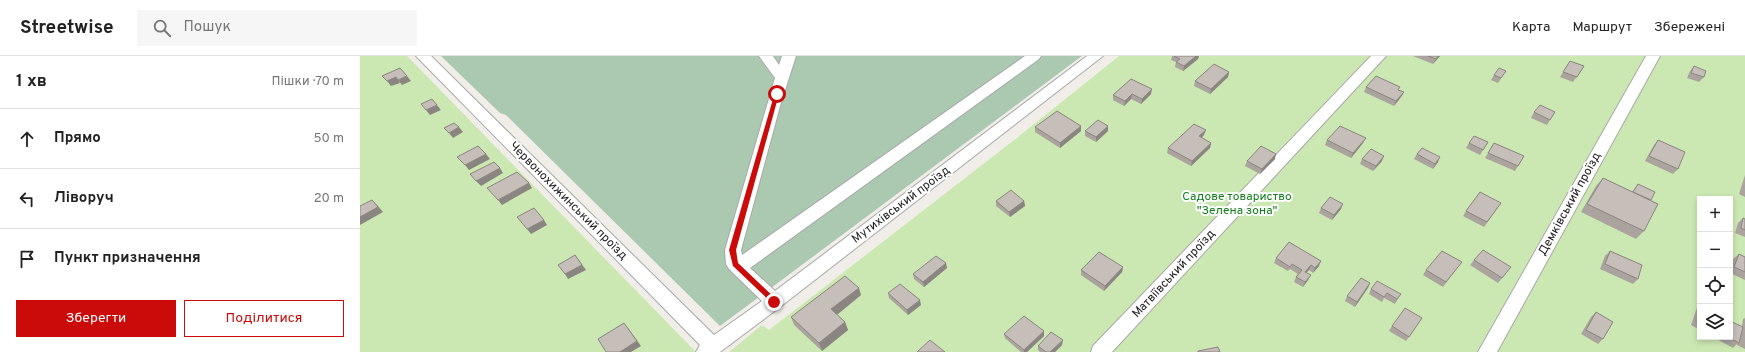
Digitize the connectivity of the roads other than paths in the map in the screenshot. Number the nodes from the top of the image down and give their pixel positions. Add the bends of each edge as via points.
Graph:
1 (424, 56) edge
2 (766, 56) edge
3 (789, 56) edge
4 (1034, 56) edge
5 (1096, 56) edge
6 (1379, 56) edge
7 (1653, 56) edge
8 (782, 78) junction
9 (738, 267) junction
10 (774, 302) junction
11 (709, 349) edge
12 (1100, 352) edge
13 (1486, 352) edge

1 - 11 lane, Червонохижинський проїзд
2 - 8 lane
3 - 8 lane
4 - 9 lane
5 - 10 lane, Мутихівський проїзд
6 - 12 lane, Матвіївський проїзд
7 - 13 lane, Демківський проїзд
8 - 9 lane via 734,246 733,257
9 - 10 lane
10 - 11 lane, Мутихівський проїзд

